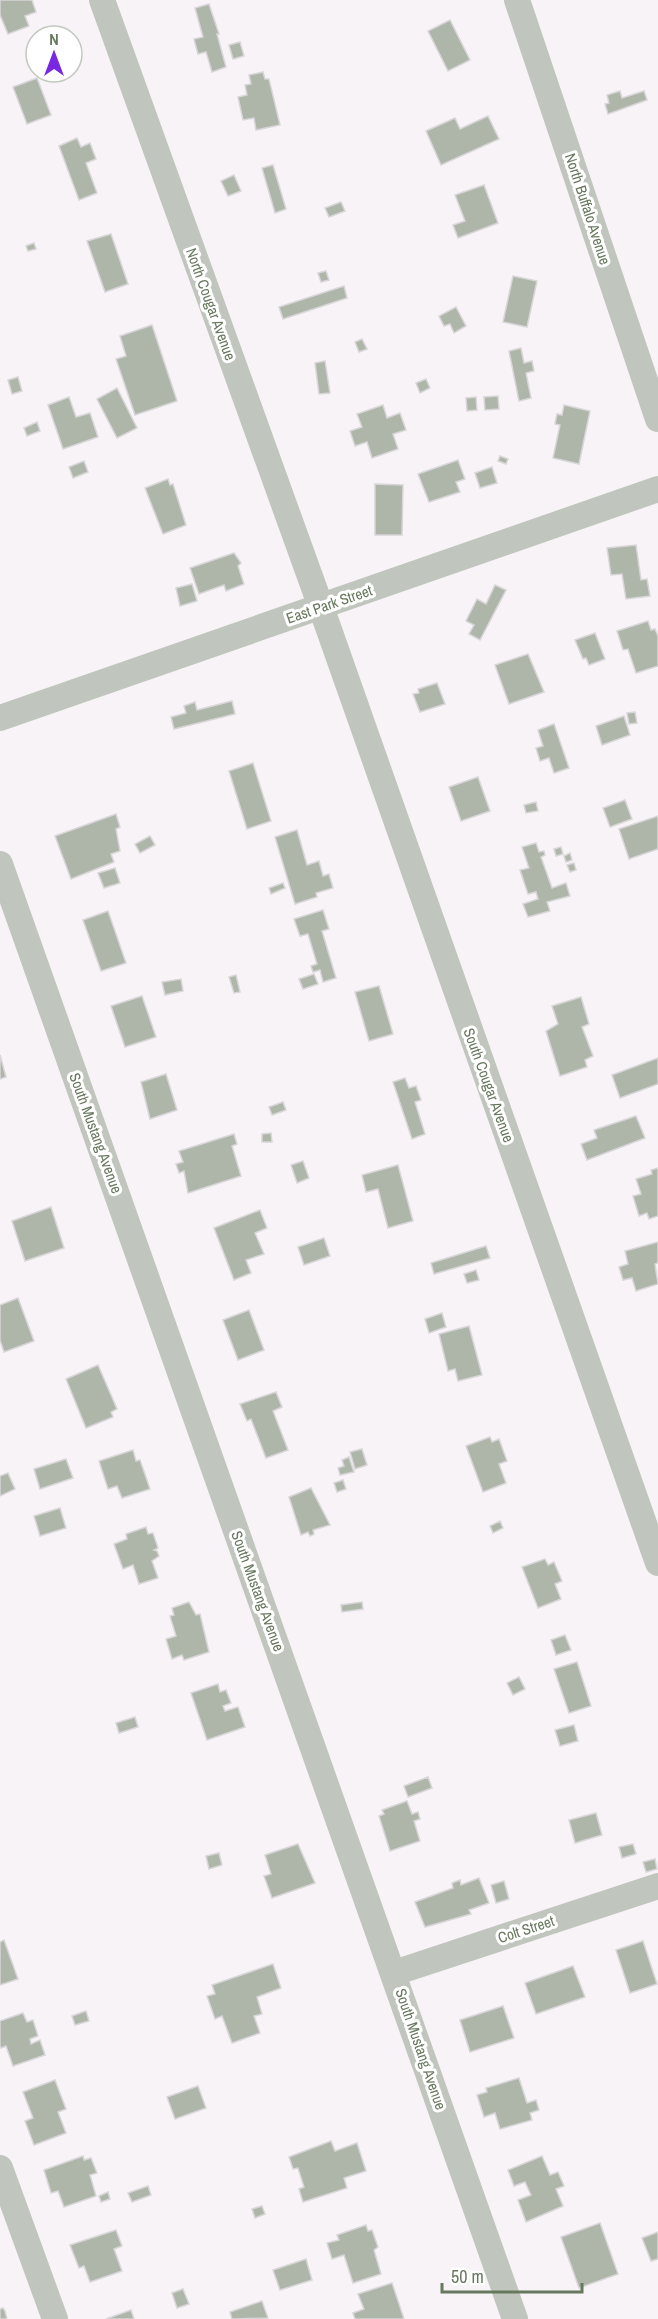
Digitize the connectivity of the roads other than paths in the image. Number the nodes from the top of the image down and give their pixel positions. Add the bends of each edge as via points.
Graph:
1 (102, 0) edge
2 (518, 0) edge
3 (658, 419) edge
4 (658, 489) edge
5 (321, 607) junction
6 (0, 718) edge
7 (0, 864) edge
8 (658, 1563) edge
9 (658, 1886) edge
10 (394, 1973) junction
11 (0, 2168) edge
12 (55, 2319) edge
13 (515, 2319) edge

1 - 5 street, North Cougar Avenue
2 - 3 street, North Buffalo Avenue
4 - 5 street, East Park Street
5 - 6 street, East Park Street
5 - 8 street, South Cougar Avenue
7 - 10 street, South Mustang Avenue
9 - 10 street, Colt Street
10 - 13 street, South Mustang Avenue
11 - 12 street

